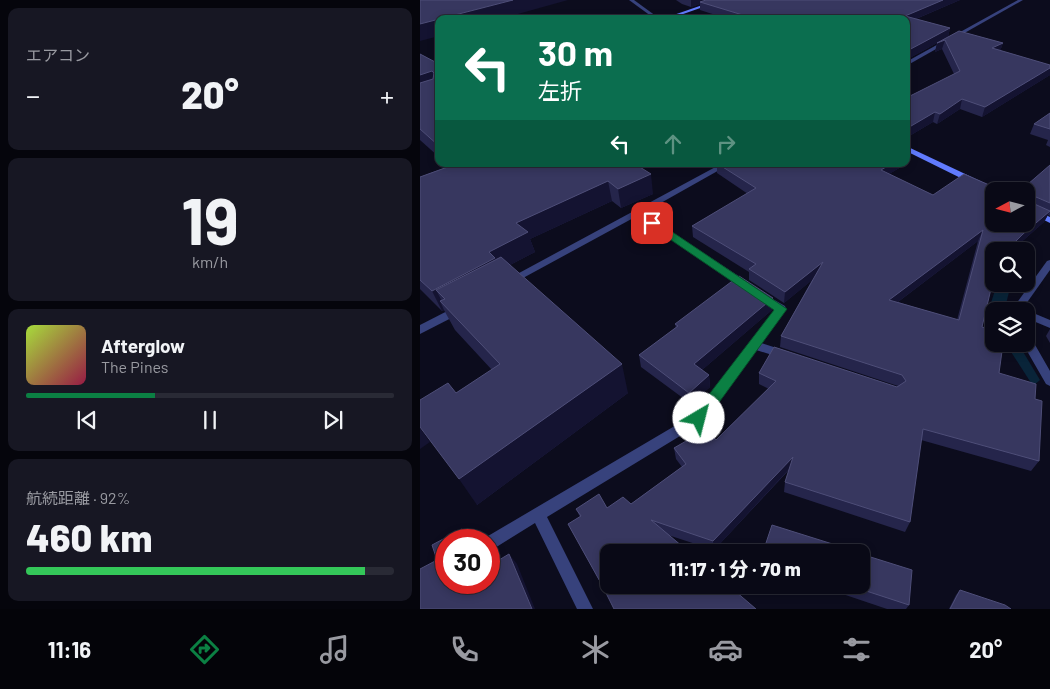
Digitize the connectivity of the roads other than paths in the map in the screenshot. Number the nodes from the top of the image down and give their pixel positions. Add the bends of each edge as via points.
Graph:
1 (631, 0) edge
2 (722, 0) edge
3 (1021, 0) edge
4 (652, 15) edge
5 (676, 15) edge
6 (910, 62) edge
7 (910, 150) edge
8 (720, 167) edge
9 (985, 187) edge
10 (636, 212) junction
11 (1035, 212) edge
12 (1050, 220) edge
13 (1050, 263) edge
14 (498, 288) edge
15 (472, 302) edge
16 (1023, 302) edge
17 (1035, 318) edge
18 (1050, 324) edge
19 (420, 330) edge
20 (755, 345) junction
21 (1033, 352) edge
22 (792, 357) edge
23 (1050, 381) edge
24 (538, 514) junction
25 (500, 537) edge
26 (585, 609) edge

1 - 4 street
2 - 5 street
3 - 6 street
7 - 9 street
8 - 10 street
10 - 14 street
10 - 20 street via 781,309
11 - 12 street
13 - 16 street
15 - 19 street
17 - 18 street
20 - 22 street
20 - 24 street via 699,418
21 - 23 street
24 - 25 street
24 - 26 street

